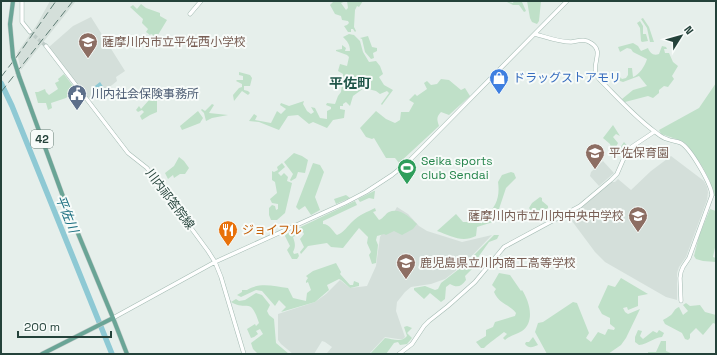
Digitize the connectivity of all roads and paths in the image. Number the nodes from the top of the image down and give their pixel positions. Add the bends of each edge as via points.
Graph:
1 (13, 1) edge
2 (22, 1) edge
3 (201, 1) edge
4 (567, 1) edge
5 (190, 14) dead end
6 (30, 32) tunnel mouth
7 (535, 34) junction
8 (46, 46) tunnel mouth
9 (654, 132) junction
10 (215, 262) junction
11 (681, 301) dead end
12 (111, 319) junction
13 (42, 354) edge
14 (127, 354) edge
15 (244, 354) edge
16 (399, 354) edge

1 - 12 main road, 42, bridge via 10,28 13,57 65,202
2 - 6 street via 22,22
3 - 5 street
4 - 7 street
7 - 9 street via 560,41 583,40 591,43 597,50 594,70 596,77
7 - 10 street via 407,163 381,182 345,203
8 - 10 street, 川内祁答院線 via 128,153 147,168 162,187
9 - 11 street via 685,147 698,164 711,189 710,200 689,258 681,272
9 - 16 street via 633,145 616,174 580,206 504,247 480,276 424,326 412,344
10 - 12 street
10 - 15 street, 川内祁答院線
12 - 13 main road
12 - 14 main road, 42

